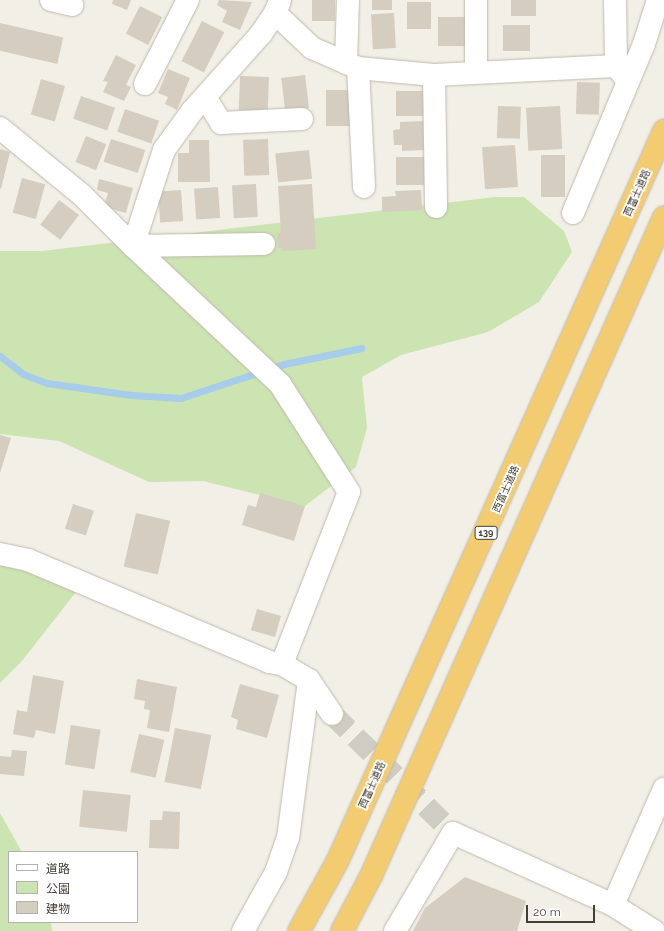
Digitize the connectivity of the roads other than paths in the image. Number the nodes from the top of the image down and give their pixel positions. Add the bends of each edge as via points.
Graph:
1 (51, 0) edge
2 (188, 0) edge
3 (348, 0) edge
4 (476, 0) edge
5 (616, 0) edge
6 (658, 0) edge
7 (72, 5) dead end
8 (278, 7) edge
9 (352, 66) junction
10 (476, 72) junction
11 (622, 73) junction
12 (434, 75) junction
13 (145, 84) dead end
14 (205, 97) junction
15 (302, 119) dead end
16 (0, 128) edge
17 (664, 131) edge
18 (364, 187) dead end
19 (436, 207) dead end
20 (573, 213) dead end
21 (664, 217) edge
22 (264, 244) dead end
23 (133, 246) junction
24 (0, 554) edge
25 (282, 664) junction
26 (309, 680) junction
27 (332, 714) tunnel mouth
28 (664, 789) edge
29 (613, 905) junction
30 (243, 931) edge
31 (299, 931) edge
32 (342, 931) edge
33 (395, 931) edge
34 (654, 931) edge

1 - 7 street
2 - 13 street
3 - 9 street
4 - 10 street
5 - 11 street
6 - 11 street
8 - 9 street via 312,48
8 - 14 street via 261,34
9 - 12 street
9 - 18 street
10 - 11 street
10 - 12 street
11 - 20 street
12 - 19 street
14 - 15 street via 221,123
14 - 23 street via 164,150
16 - 23 street via 83,196
17 - 31 highway, 西富士道路 / 139 via 486,534 338,860
21 - 32 highway via 371,876
22 - 23 street
23 - 25 street via 280,384 349,492
24 - 25 street via 28,560 269,662
25 - 26 street
26 - 27 street
26 - 30 street via 288,838 276,872
28 - 29 street
29 - 33 street via 453,833
29 - 34 street

